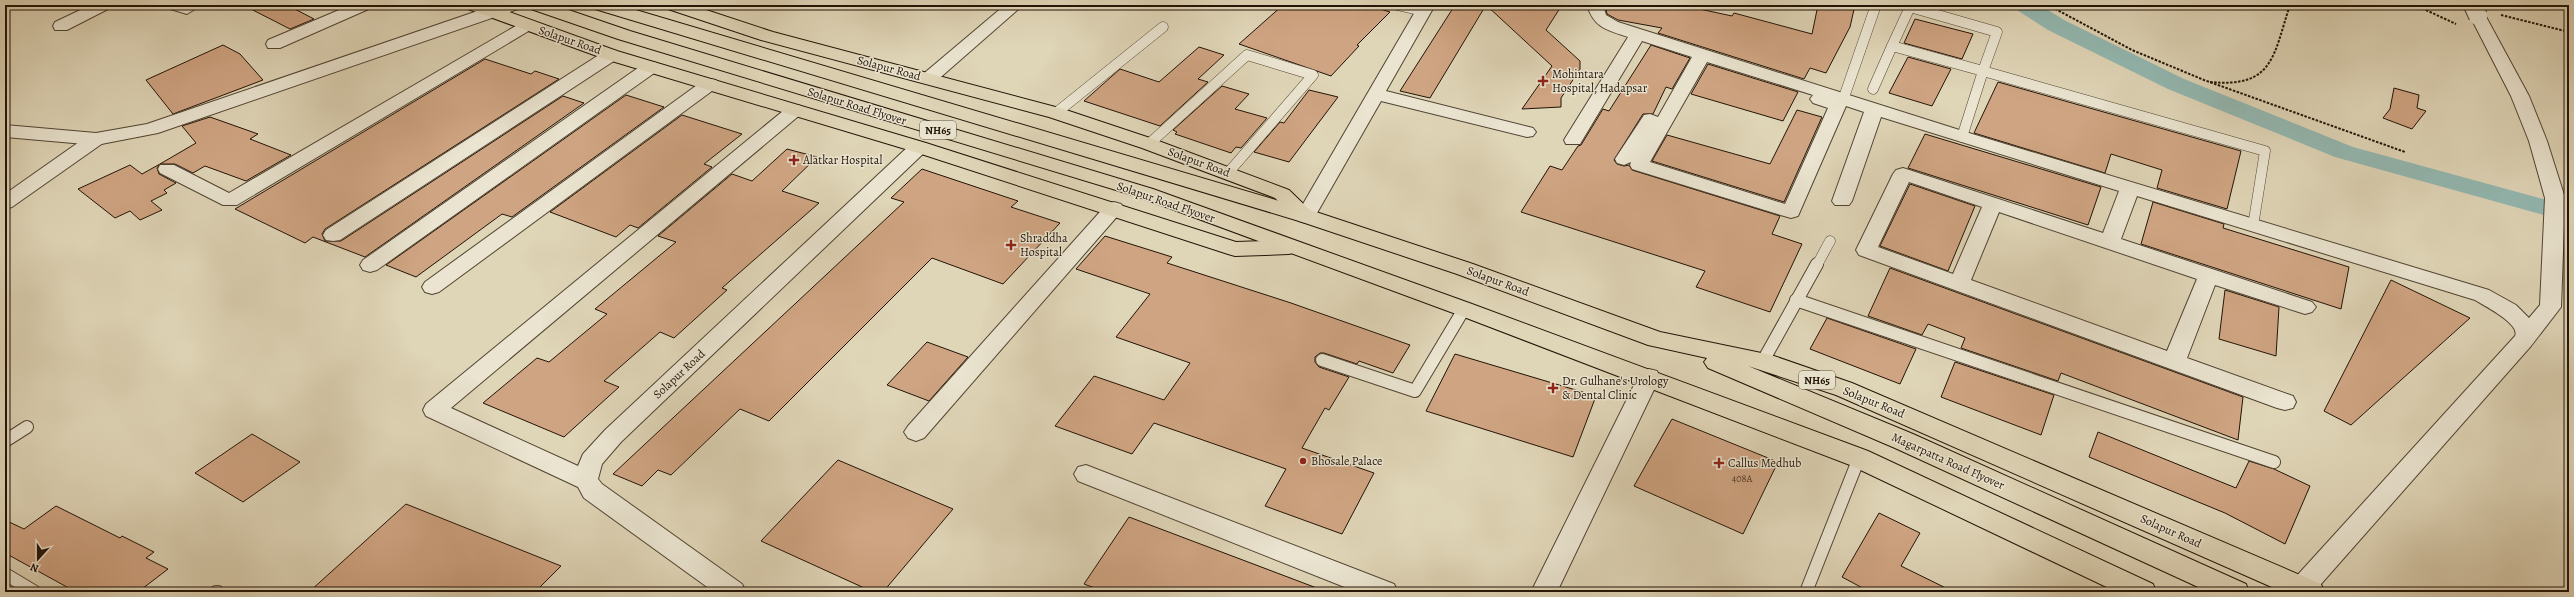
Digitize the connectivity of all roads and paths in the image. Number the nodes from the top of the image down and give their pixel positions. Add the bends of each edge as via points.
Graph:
1 (104, 5) edge
2 (365, 5) edge
3 (474, 5) edge
4 (512, 5) edge
5 (537, 5) edge
6 (601, 5) edge
7 (674, 5) edge
8 (1015, 5) edge
9 (1396, 5) edge
10 (1595, 5) edge
11 (1876, 5) edge
12 (2048, 5) edge
13 (2290, 5) edge
14 (1425, 8) edge
15 (2475, 10) edge
16 (494, 13) junction
17 (2500, 15) dead end
18 (526, 25) junction
19 (61, 26) dead end
20 (1163, 26) dead end
21 (2569, 32) edge
22 (1634, 40) junction
23 (274, 44) dead end
24 (1892, 46) junction
25 (611, 55) junction
26 (1700, 59) junction
27 (651, 67) junction
28 (1983, 71) junction
29 (928, 79) junction
30 (2204, 80) junction
31 (710, 84) junction
32 (1873, 89) dead end
33 (1376, 94) junction
34 (1843, 100) junction
35 (795, 110) junction
36 (1874, 110) junction
37 (1056, 113) junction
38 (5, 131) edge
39 (1527, 132) dead end
40 (1962, 137) junction
41 (96, 139) junction
42 (1573, 140) dead end
43 (1149, 144) junction
44 (919, 147) junction
45 (2405, 152) dead end
46 (1624, 159) dead end
47 (167, 169) dead end
48 (1228, 173) junction
49 (2130, 188) junction
50 (1842, 201) dead end
51 (5, 203) edge
52 (1993, 204) junction
53 (1114, 208) junction
54 (1306, 216) junction
55 (2253, 226) junction
56 (333, 235) dead end
57 (1830, 241) dead end
58 (2110, 242) junction
59 (1289, 247) junction
60 (370, 265) dead end
61 (2209, 274) junction
62 (1959, 283) junction
63 (432, 287) dead end
64 (1796, 300) junction
65 (2305, 307) dead end
66 (1464, 309) junction
67 (2528, 334) junction
68 (1656, 339) junction
69 (1322, 360) dead end
70 (1763, 361) junction
71 (2174, 362) junction
72 (1649, 377) junction
73 (2285, 402) dead end
74 (27, 427) dead end
75 (916, 432) dead end
76 (5, 441) edge
77 (1859, 458) junction
78 (2274, 462) dead end
79 (1086, 474) dead end
80 (586, 480) junction
81 (5, 574) edge
82 (2306, 590) edge
83 (35, 592) edge
84 (733, 592) edge
85 (1385, 592) edge
86 (1544, 592) edge
87 (1806, 592) edge
88 (2143, 592) edge
89 (2236, 592) edge

1 - 19 street
2 - 23 street
3 - 16 main road, Solapur Road
4 - 16 street
5 - 59 main road, Solapur Road Flyover / NH65 via 624,35 1146,193
6 - 54 main road, Solapur Road Flyover / NH65
7 - 29 main road, Solapur Road via 767,36
8 - 29 street
9 - 14 lane
10 - 22 street via 1599,17
11 - 34 lane
12 - 30 path via 2132,50
13 - 30 path via 2264,72 2248,82 2230,85
14 - 33 street
15 - 67 street via 2520,96 2538,140 2555,198 2556,229 2550,307
16 - 18 main road, Solapur Road
16 - 41 street via 151,129
17 - 21 path
18 - 25 main road, Solapur Road
18 - 47 street via 230,201
20 - 37 lane
22 - 26 street
22 - 42 street
22 - 46 street via 1685,61
24 - 28 lane
24 - 28 lane via 1910,8 1997,32
24 - 32 lane
25 - 27 main road, Solapur Road
25 - 56 street
26 - 26 street via 1838,105 1791,212 1639,165
26 - 34 street
27 - 31 main road, Solapur Road
27 - 60 street
28 - 40 lane
28 - 55 lane via 2266,151
29 - 37 main road, Solapur Road
30 - 45 path
31 - 35 main road, Solapur Road
31 - 63 street
33 - 39 street
33 - 54 street
34 - 36 street
35 - 44 main road, Solapur Road
35 - 80 street via 434,410
36 - 40 street
36 - 50 street
37 - 43 main road, Solapur Road
38 - 41 street
40 - 49 street
41 - 51 street
43 - 48 main road, Solapur Road
43 - 48 lane via 1247,55 1313,75
44 - 53 main road, Solapur Road
44 - 80 street, Solapur Road via 613,436 591,460
48 - 54 main road, Solapur Road via 1282,194
49 - 55 street
49 - 58 street
52 - 58 street
52 - 62 street
52 - 62 street via 1903,174 1866,250
53 - 59 main road, Solapur Road via 1235,249
53 - 75 street
54 - 68 main road, Solapur Road / NH65 via 1465,269
55 - 67 street via 2482,295 2507,308 2524,323
57 - 64 lane
58 - 61 street
59 - 66 main road, Solapur Road / NH65
61 - 65 street
61 - 71 street
62 - 71 street
64 - 70 lane
64 - 78 lane
66 - 69 lane via 1415,391
66 - 72 main road, Solapur Road / NH65
67 - 82 street
68 - 70 main road, Solapur Road / NH65
68 - 89 main road, Magarpatta Road Flyover via 1754,377 1904,441
70 - 82 main road, Solapur Road / NH65 via 1844,389 1916,419
71 - 73 street
72 - 77 main road, Solapur Road / NH65
72 - 86 street
74 - 76 lane
77 - 87 lane
77 - 88 main road, Solapur Road / NH65
79 - 85 street
80 - 84 street via 593,491
81 - 83 lane

